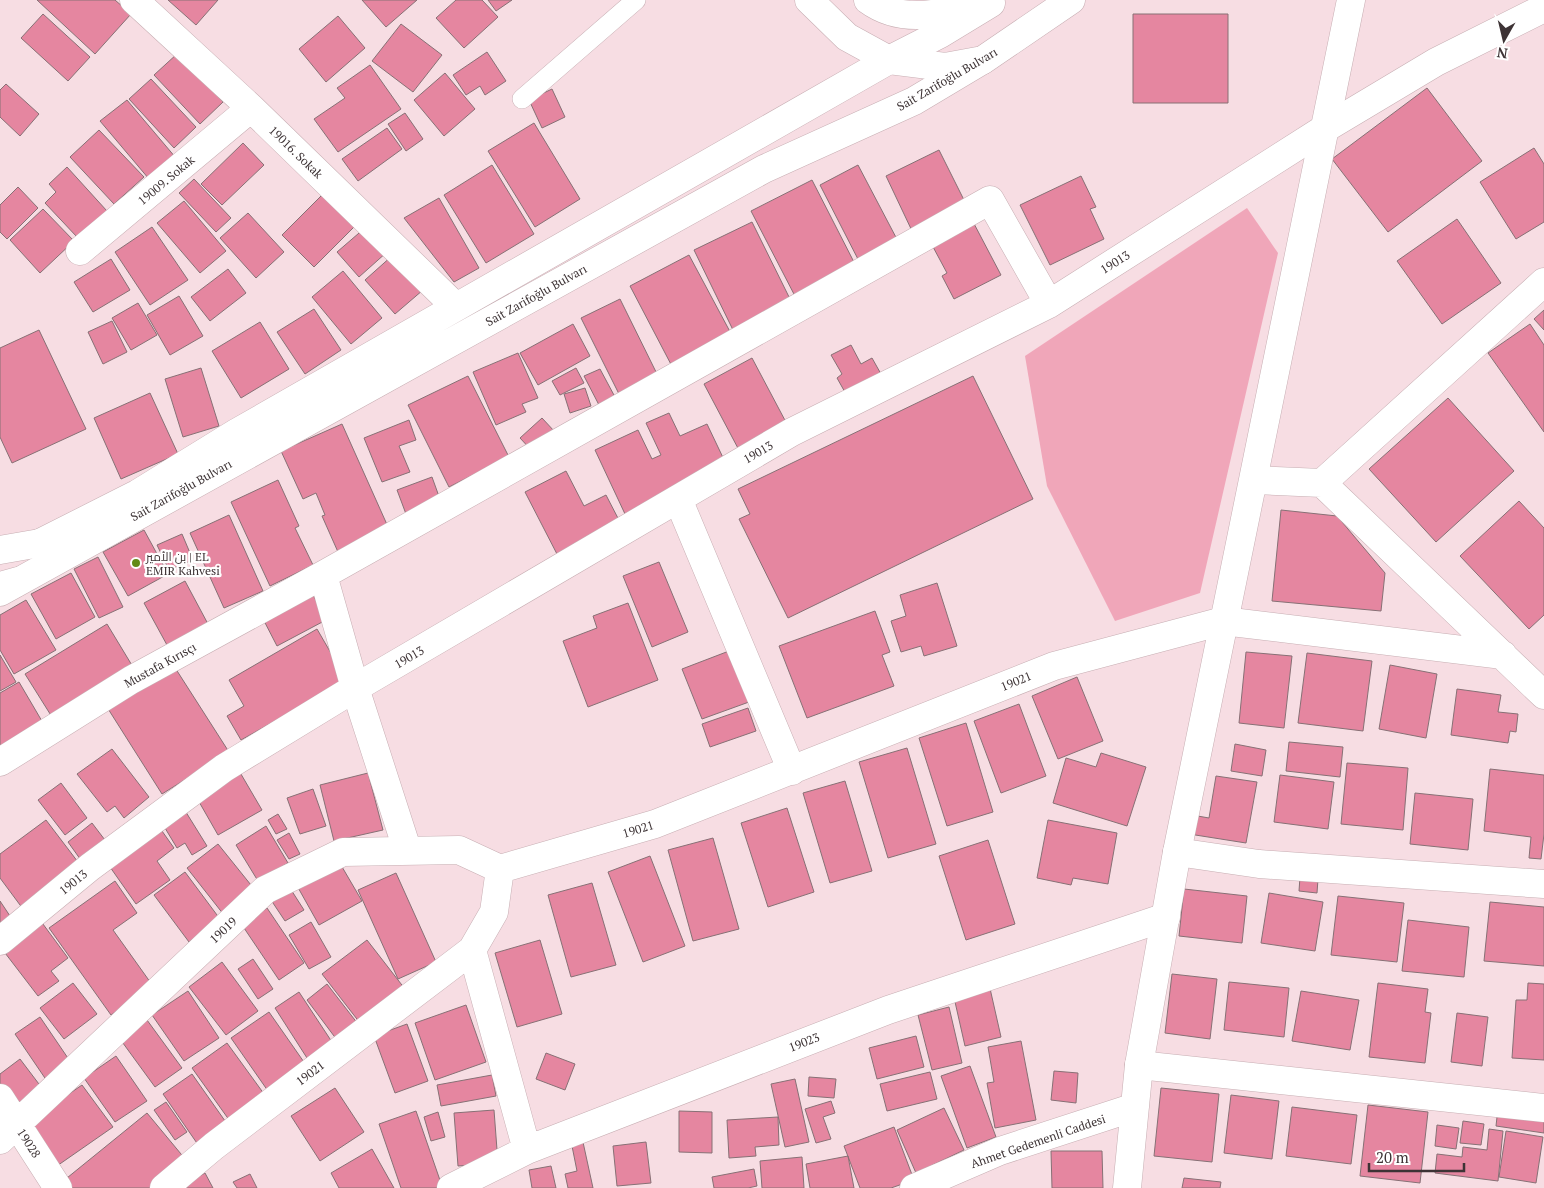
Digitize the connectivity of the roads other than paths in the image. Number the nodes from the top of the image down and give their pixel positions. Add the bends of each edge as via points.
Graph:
1 (134, 0) edge
2 (636, 0) edge
3 (809, 0) edge
4 (868, 0) edge
5 (988, 0) edge
6 (997, 0) edge
7 (1071, 0) edge
8 (1351, 0) edge
9 (1544, 8) edge
10 (889, 60) junction
11 (983, 60) junction
12 (522, 99) dead end
13 (251, 108) junction
14 (1324, 129) junction
15 (80, 251) dead end
16 (1544, 282) edge
17 (1049, 304) junction
18 (456, 307) junction
19 (1254, 480) junction
20 (1322, 483) junction
21 (678, 499) junction
22 (0, 550) edge
23 (323, 575) junction
24 (6, 586) edge
25 (1223, 621) junction
26 (1503, 655) junction
27 (355, 688) junction
28 (1542, 690) edge
29 (0, 762) edge
30 (792, 770) junction
31 (407, 850) junction
32 (1177, 852) junction
33 (500, 869) junction
34 (1544, 884) edge
35 (1166, 917) junction
36 (0, 942) edge
37 (472, 950) junction
38 (1139, 1065) junction
39 (0, 1098) edge
40 (1135, 1107) junction
41 (1544, 1108) edge
42 (8, 1132) edge
43 (527, 1150) junction
44 (58, 1188) edge
45 (164, 1188) edge
46 (450, 1188) edge
47 (914, 1188) edge
48 (1127, 1188) edge

1 - 13 street, 19016. Sokak
2 - 12 lane
3 - 10 street via 847,37
4 - 5 street via 880,9 920,17
6 - 10 street, Sait Zarifoğlu Bulvarı
7 - 11 street, Sait Zarifoğlu Bulvarı
8 - 14 street
9 - 14 street, 19013 via 1436,62
10 - 11 street via 945,67
10 - 18 street, Sait Zarifoğlu Bulvarı
11 - 24 street, Sait Zarifoğlu Bulvarı via 914,101 764,169
13 - 15 street, 19009. Sokak
13 - 18 street, 19016. Sokak
14 - 17 street, 19013
14 - 19 street
16 - 20 street
17 - 21 street, 19013 via 792,432
17 - 23 street, Mustafa Kırısçı via 990,200
18 - 22 street, Sait Zarifoğlu Bulvarı via 236,433 137,494 40,543
19 - 20 street
19 - 25 street
20 - 26 street
21 - 27 street, 19013
21 - 30 street
23 - 27 street
23 - 29 street, Mustafa Kırısçı via 131,680
25 - 26 street
25 - 30 street, 19021 via 1054,666
25 - 32 street
26 - 28 street
27 - 31 street
27 - 36 street, 19013 via 224,768 90,867
30 - 33 street, 19021 via 655,824
31 - 33 street, 19019 via 460,850
31 - 42 street, 19019 via 343,852 265,890
32 - 34 street via 1259,864
32 - 35 street
33 - 37 street, 19021 via 494,912
35 - 38 street
35 - 43 street, 19023 via 888,1010
37 - 43 street
37 - 45 street, 19021 via 214,1146
38 - 40 street
38 - 41 street
39 - 42 street, 19028
40 - 47 street, Ahmet Gedemenli Caddesi via 1000,1151
40 - 48 street
42 - 44 street, 19028
43 - 46 street, 19023

